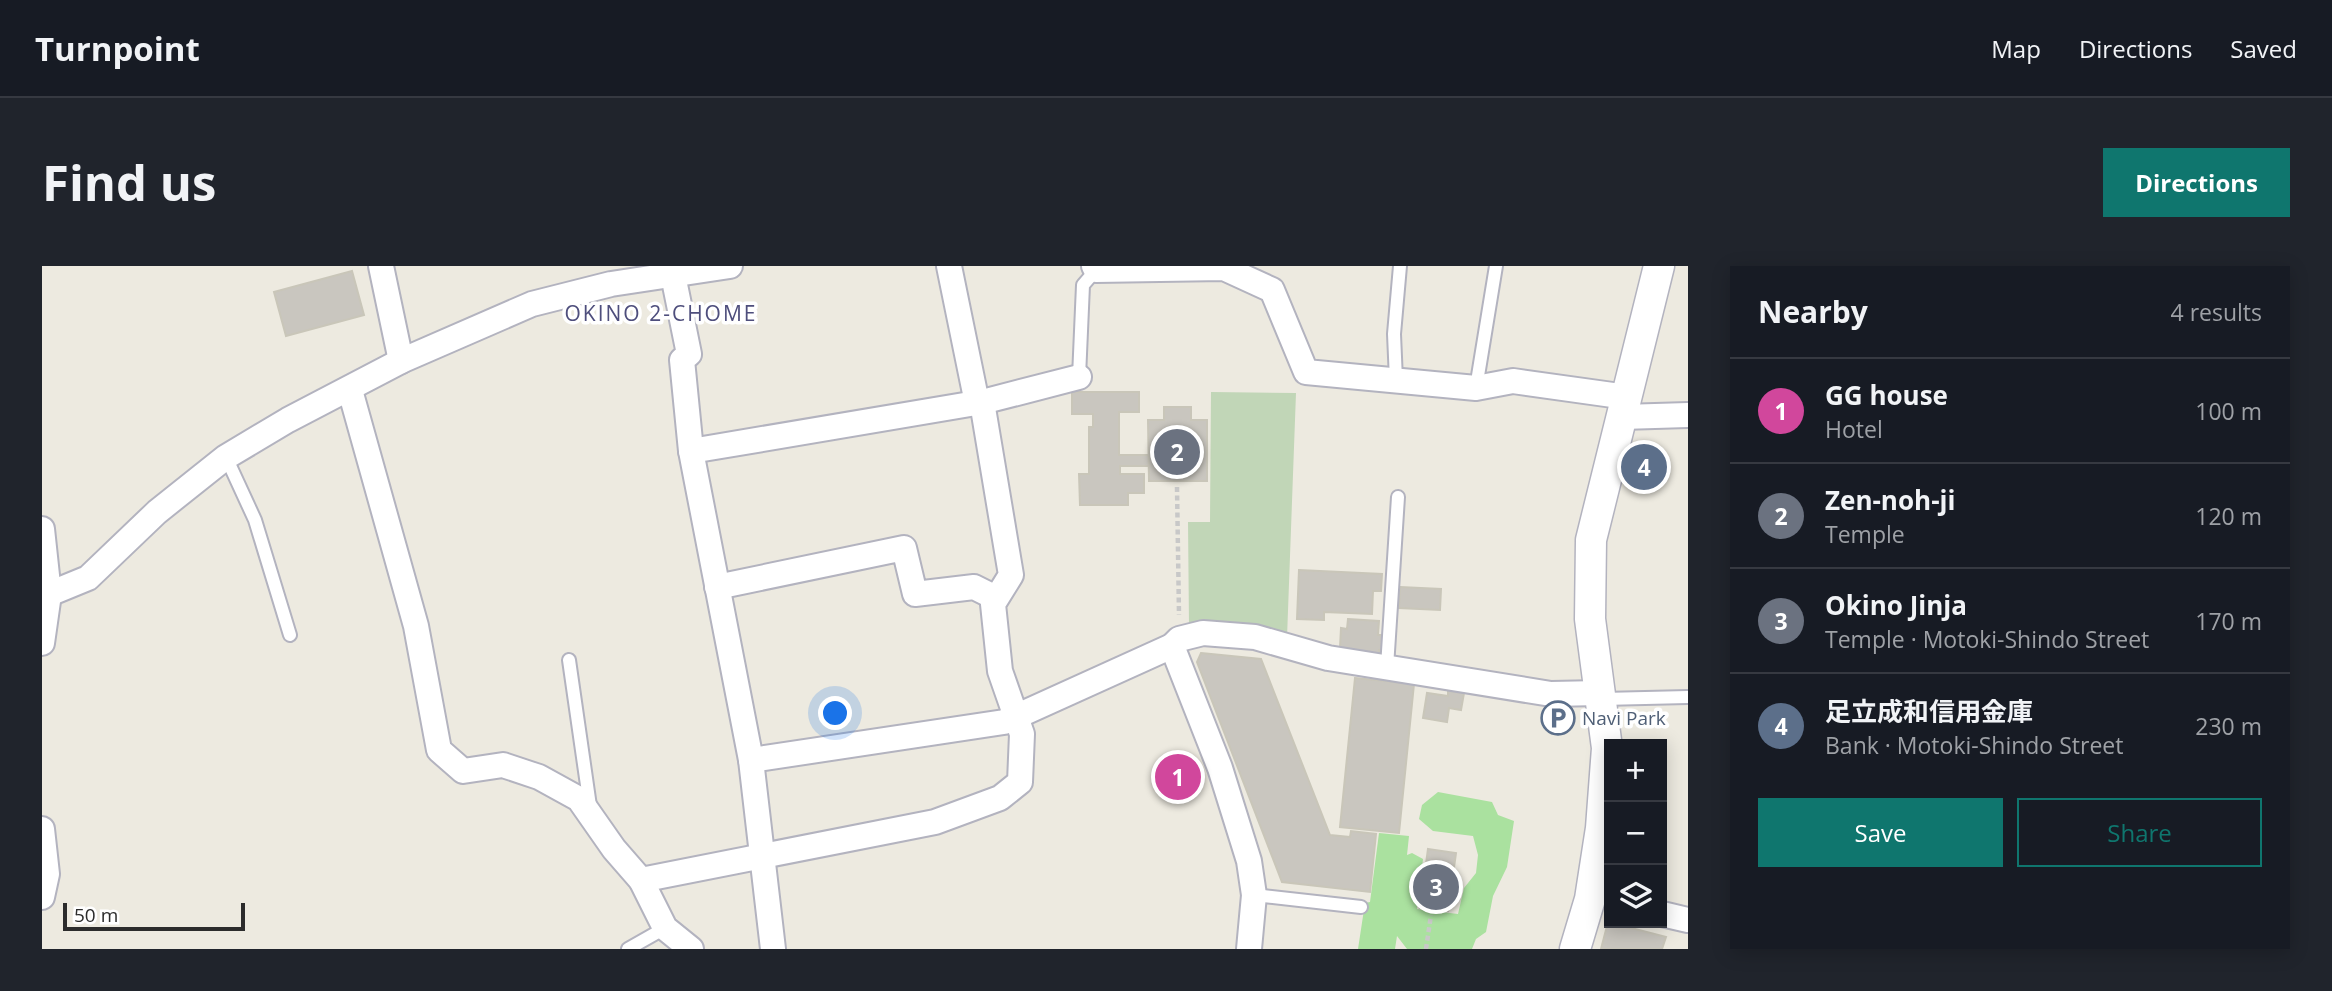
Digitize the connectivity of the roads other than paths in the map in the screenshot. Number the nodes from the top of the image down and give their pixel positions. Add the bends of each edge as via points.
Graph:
1 (381, 266) edge
2 (730, 266) edge
3 (949, 266) edge
4 (1400, 266) edge
5 (1496, 266) edge
6 (1659, 266) edge
7 (1225, 267) edge
8 (1095, 268) edge
9 (611, 275) edge
10 (673, 275) junction
11 (401, 361) junction
12 (1079, 377) joint
13 (1396, 380) junction
14 (1476, 388) junction
15 (351, 390) junction
16 (979, 403) junction
17 (1625, 407) junction
18 (1688, 415) edge
19 (691, 452) junction
20 (226, 457) junction
21 (1398, 497) dead end
22 (42, 529) edge
23 (717, 587) junction
24 (48, 594) junction
25 (996, 598) junction
26 (290, 635) dead end
27 (42, 639) edge
28 (1176, 642) junction
29 (569, 660) dead end
30 (1387, 667) junction
31 (1600, 696) junction
32 (1688, 697) edge
33 (1015, 717) junction
34 (751, 760) junction
35 (592, 817) junction
36 (42, 829) edge
37 (764, 856) junction
38 (640, 880) junction
39 (1254, 895) junction
40 (42, 897) edge
41 (1600, 901) edge
42 (1362, 907) dead end
43 (1667, 915) edge
44 (1688, 920) edge
45 (665, 928) junction
46 (628, 949) edge
47 (691, 949) edge
48 (773, 949) edge
49 (1249, 949) edge
50 (1575, 949) edge

1 - 11 street
2 - 10 street
3 - 16 street
4 - 13 lane via 1394,334
5 - 14 lane
6 - 17 street
7 - 8 street
7 - 13 street via 1272,290 1306,372
8 - 12 lane via 1083,285
9 - 10 street
9 - 11 street
10 - 19 street via 689,354 682,360
11 - 15 street
12 - 16 street
13 - 14 street
14 - 17 street via 1513,381
15 - 20 street
15 - 35 street via 416,626 439,750 463,771 503,765 539,777 579,799
16 - 19 street
16 - 25 street via 1010,575
17 - 18 street
17 - 31 street via 1591,540 1590,619
19 - 23 street
20 - 24 street via 157,512 88,578
20 - 26 lane via 255,520
21 - 30 lane
22 - 24 street
23 - 25 street via 904,548 915,594 974,587
23 - 34 street
24 - 27 street
25 - 33 street via 1000,671
28 - 30 street via 1203,633 1255,638 1328,658
28 - 33 street
28 - 39 street via 1249,861
29 - 35 lane
30 - 31 street via 1550,694
31 - 32 lane
31 - 41 street via 1607,748
33 - 34 street
33 - 37 street via 1022,734 1020,782 1000,798 935,822
34 - 37 street
35 - 38 street
36 - 40 street via 47,874
37 - 38 street
37 - 48 street
38 - 45 street
39 - 42 lane
39 - 49 street
41 - 50 street
43 - 44 street
45 - 46 lane
45 - 47 street

